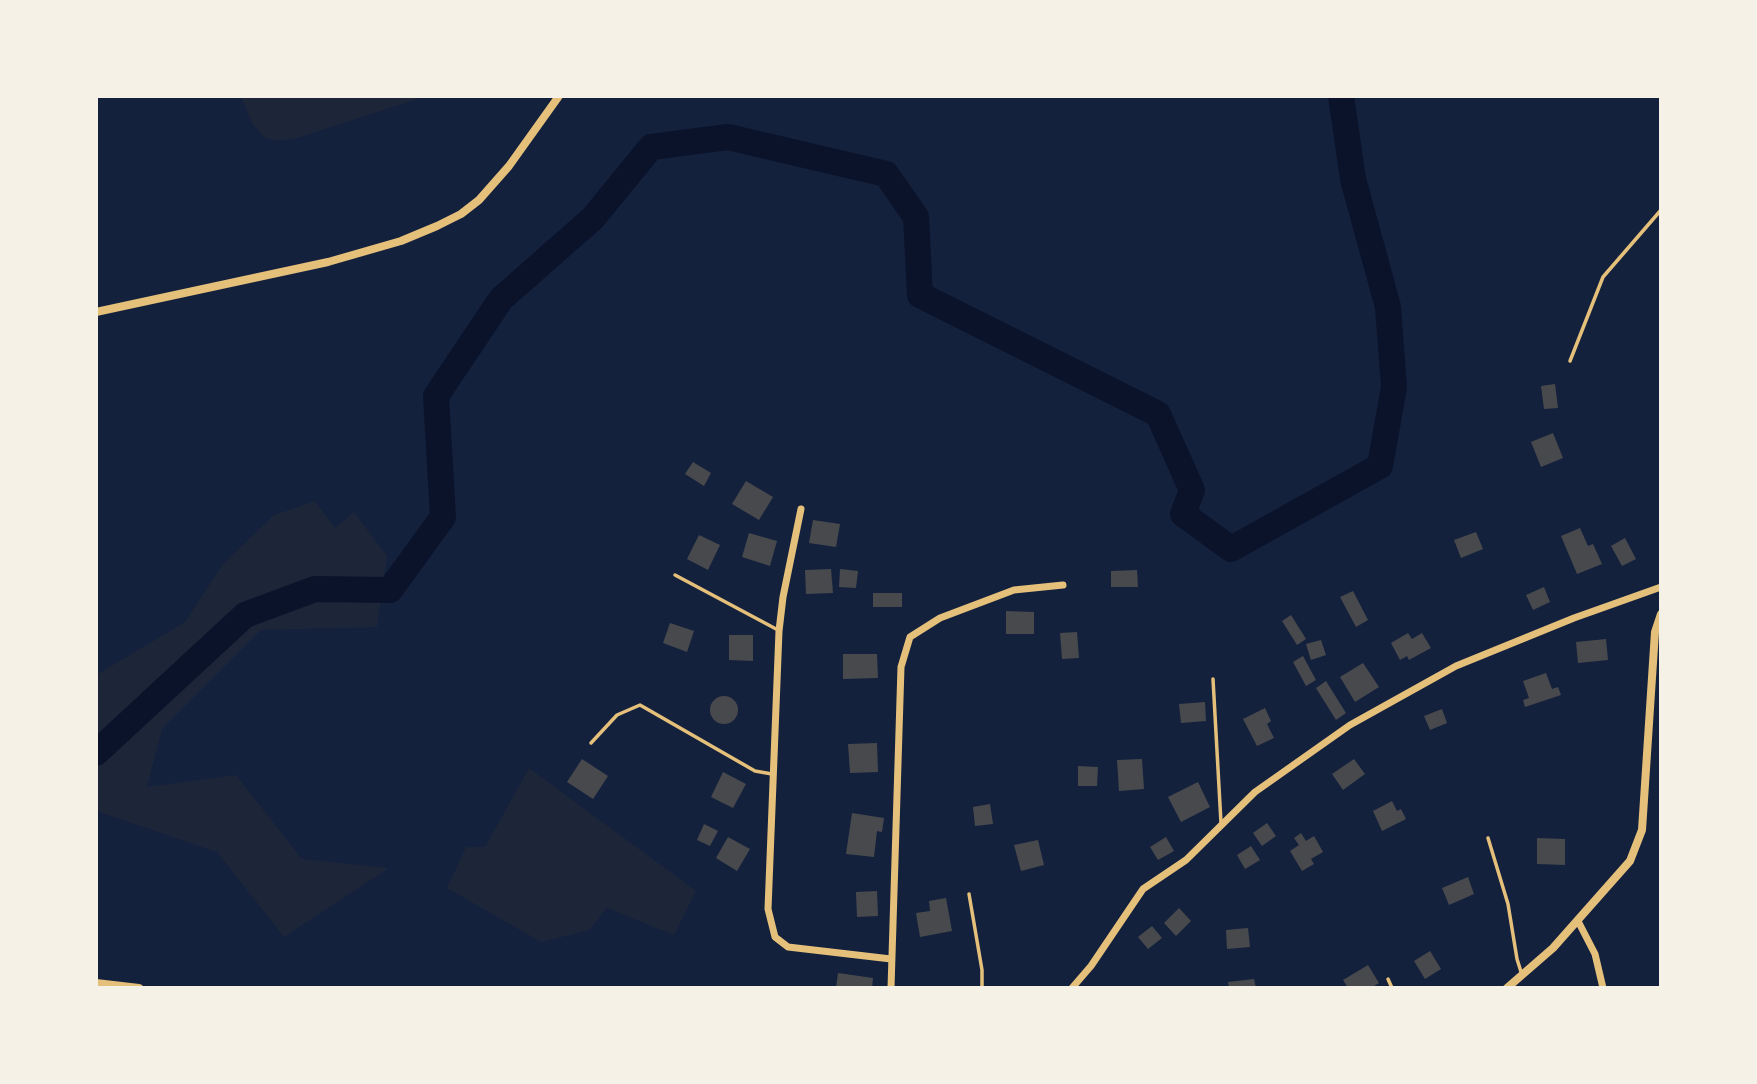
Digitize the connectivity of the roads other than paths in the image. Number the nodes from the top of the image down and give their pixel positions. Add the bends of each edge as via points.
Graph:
1 (559, 96) edge
2 (1661, 210) edge
3 (96, 312) edge
4 (1570, 360) dead end
5 (801, 509) dead end
6 (675, 575) dead end
7 (1063, 586) dead end
8 (1661, 587) edge
9 (1661, 614) edge
10 (779, 631) junction
11 (1213, 679) dead end
12 (591, 743) dead end
13 (774, 775) junction
14 (1221, 823) junction
15 (1488, 838) dead end
16 (969, 894) dead end
17 (1578, 921) junction
18 (891, 958) junction
19 (1522, 977) junction
20 (1388, 979) dead end
21 (96, 983) edge
22 (139, 988) edge
23 (891, 988) edge
24 (982, 988) edge
25 (1072, 988) edge
26 (1392, 988) edge
27 (1507, 988) edge
28 (1603, 988) edge

1 - 3 street via 479,200 437,226 328,262
2 - 4 lane via 1603,277
5 - 10 street
6 - 10 lane
7 - 18 street via 1014,590 940,618 910,636 901,667
8 - 14 street via 1456,666 1350,725 1255,792
9 - 17 street via 1642,830 1630,861
10 - 13 street
11 - 14 lane
12 - 13 lane via 617,715 639,705 755,771
13 - 18 street via 768,909 775,937 788,947
14 - 25 street via 1186,860 1143,889
15 - 19 lane via 1508,904
16 - 24 lane
17 - 19 street
17 - 28 street via 1595,954
18 - 23 street
19 - 27 street
20 - 26 lane
21 - 22 street

